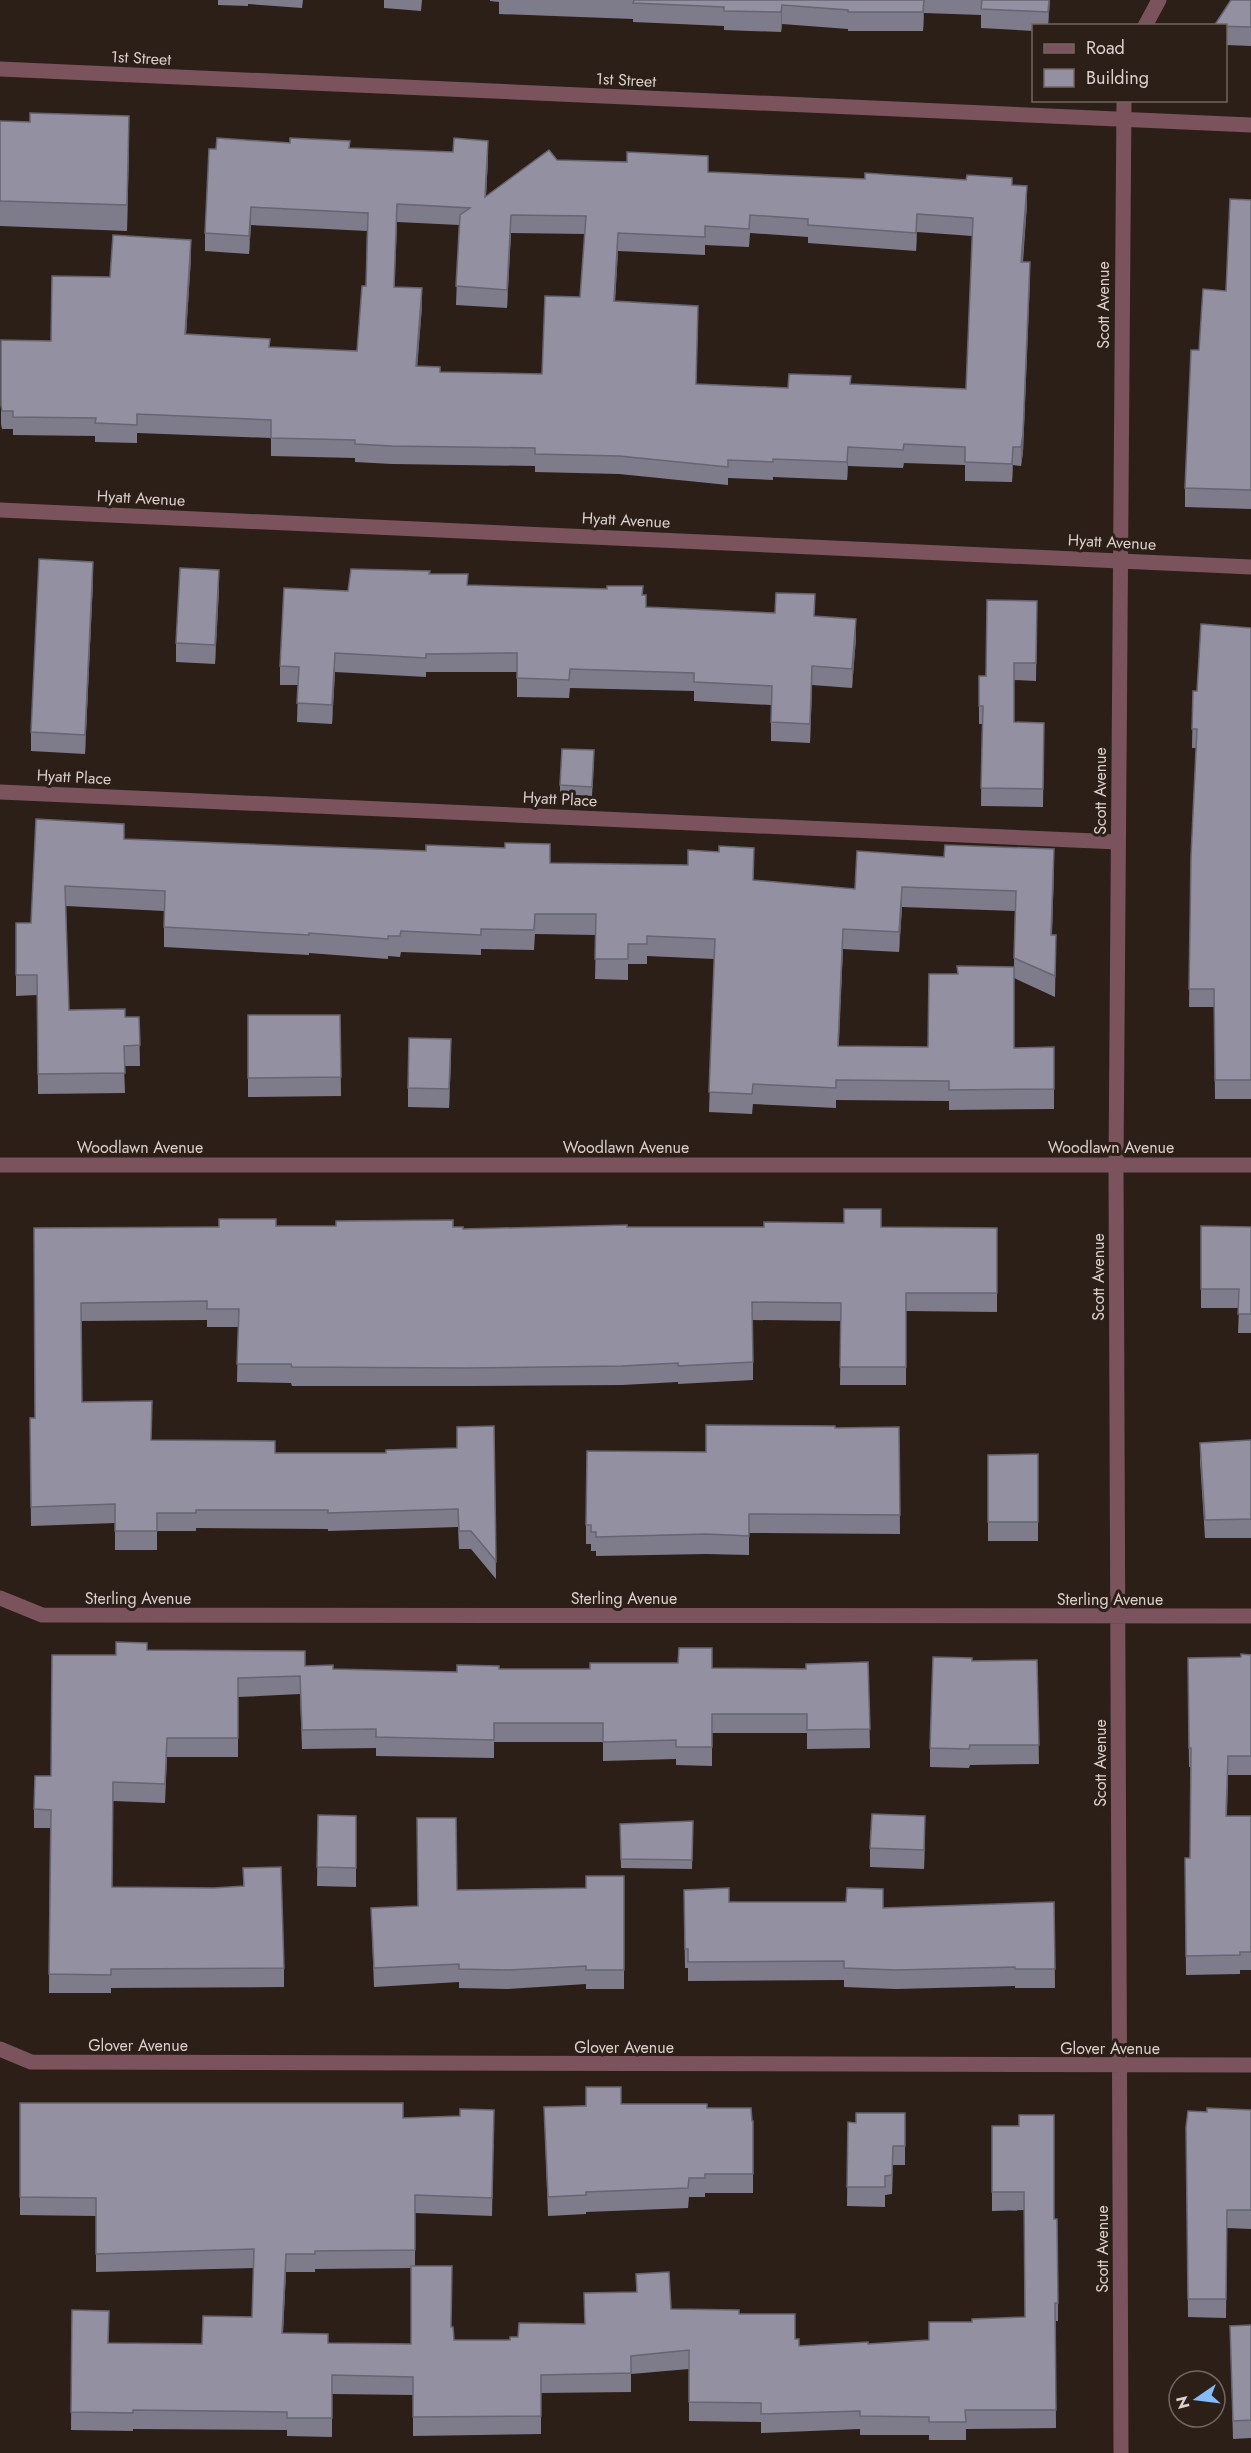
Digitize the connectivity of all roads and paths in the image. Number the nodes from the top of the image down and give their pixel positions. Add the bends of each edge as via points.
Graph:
1 (1159, 0) edge
2 (1146, 24) edge
3 (0, 69) edge
4 (1124, 102) edge
5 (1123, 120) junction
6 (1251, 125) edge
7 (0, 510) edge
8 (1119, 561) junction
9 (1251, 567) edge
10 (0, 792) edge
11 (1118, 842) junction
12 (0, 1165) edge
13 (1251, 1165) edge
14 (1116, 1166) junction
15 (0, 1598) edge
16 (1251, 1616) edge
17 (1117, 1617) junction
18 (0, 2049) edge
19 (1251, 2065) edge
20 (1119, 2066) junction
21 (1121, 2453) edge

1 - 2 street
3 - 5 street, 1st Street
4 - 5 street, Scott Avenue
5 - 6 street, 1st Street
5 - 8 street, Scott Avenue
7 - 8 street, Hyatt Avenue
8 - 9 street, Hyatt Avenue
8 - 11 street, Scott Avenue
10 - 11 street, Hyatt Place
11 - 14 street, Scott Avenue
12 - 14 street, Woodlawn Avenue
13 - 14 street, Woodlawn Avenue
14 - 17 street, Scott Avenue
15 - 17 street, Sterling Avenue via 42,1615
16 - 17 street, Sterling Avenue
17 - 20 street, Scott Avenue
18 - 20 street, Glover Avenue via 31,2062
19 - 20 street, Glover Avenue
20 - 21 street, Scott Avenue

